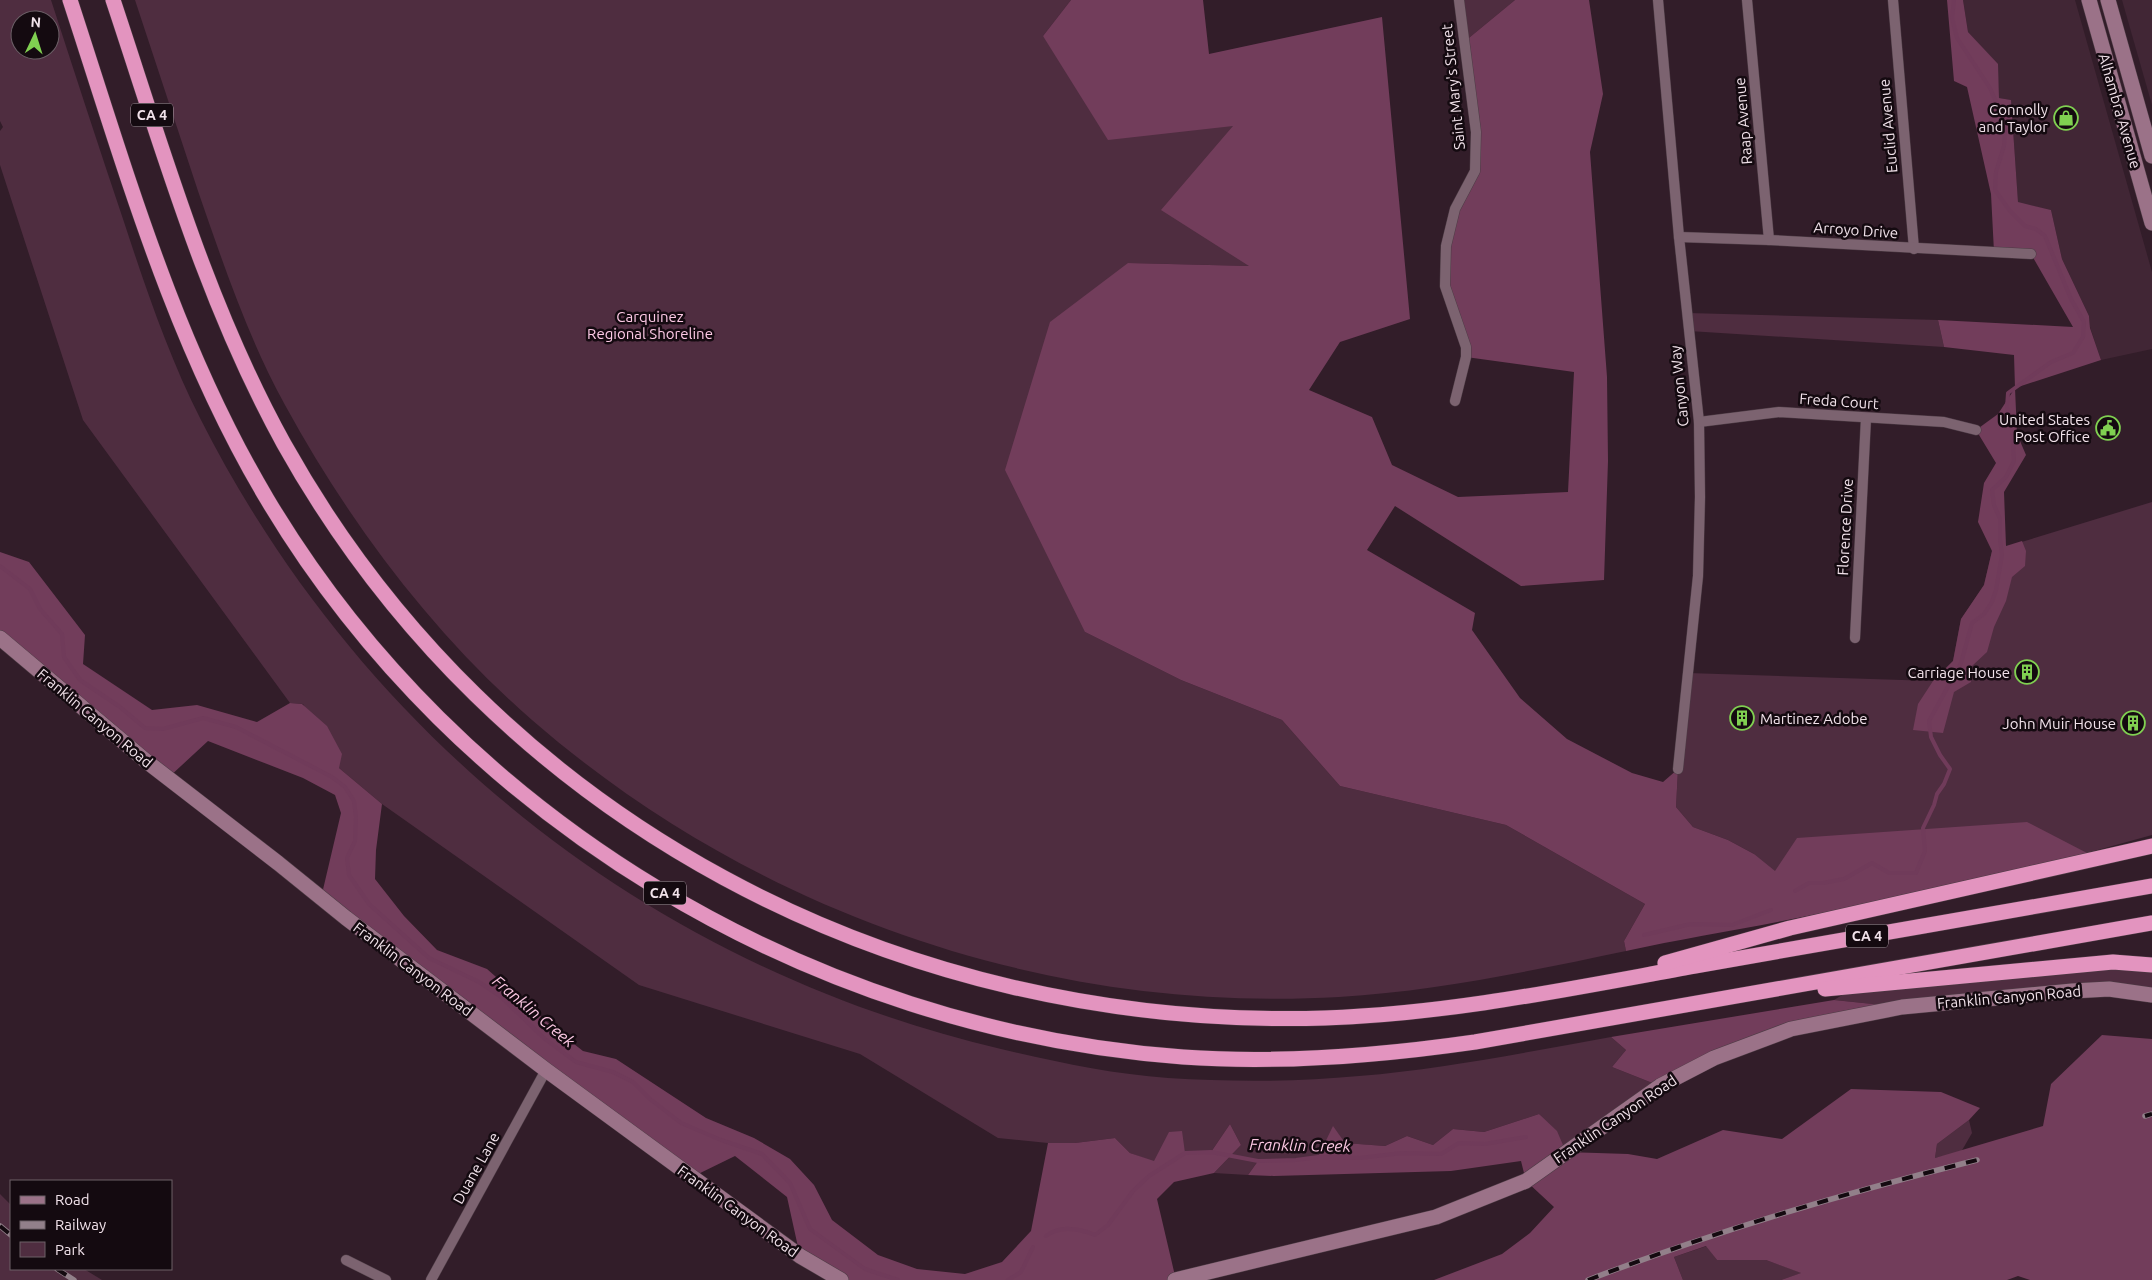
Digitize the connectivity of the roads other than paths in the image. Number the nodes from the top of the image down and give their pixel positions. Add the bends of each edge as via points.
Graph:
1 (70, 0) edge
2 (113, 0) edge
3 (1459, 0) edge
4 (1658, 0) edge
5 (1747, 0) edge
6 (1892, 0) edge
7 (2089, 0) edge
8 (2108, 0) edge
9 (2152, 156) edge
10 (2152, 223) edge
11 (1680, 237) junction
12 (1769, 240) junction
13 (1914, 249) junction
14 (2031, 254) dead end
15 (1455, 401) dead end
16 (1866, 418) junction
17 (1699, 422) junction
18 (1976, 430) dead end
19 (0, 638) edge
20 (1855, 638) dead end
21 (1678, 769) dead end
22 (2152, 846) edge
23 (2152, 886) edge
24 (2152, 923) edge
25 (2152, 966) edge
26 (1583, 986) junction
27 (2152, 995) edge
28 (1734, 996) junction
29 (546, 1070) junction
30 (346, 1260) dead end
31 (386, 1280) edge
32 (432, 1280) edge
33 (841, 1280) edge
34 (1175, 1280) edge

1 - 28 highway, CA 4 via 150,244 192,354 239,451 300,551 383,658 464,742 562,824 658,890 762,945 896,1000 1028,1036 1153,1054 1270,1060 1386,1054
2 - 26 highway, CA 4 via 220,310 269,415 322,507 384,592 461,679 546,757 638,826 764,899 870,945 980,980 1094,1004 1199,1015 1324,1018 1420,1010
3 - 15 street, Saint Mary's Street via 1476,132 1475,171 1455,209 1446,246 1445,286 1466,347
4 - 11 street, Canyon Way
5 - 12 street, Raap Avenue
6 - 13 street, Euclid Avenue
7 - 10 street, Alhambra Avenue
8 - 9 street, Alhambra Avenue
11 - 12 street, Arroyo Drive
11 - 17 street, Canyon Way
12 - 13 street, Arroyo Drive
13 - 14 street, Arroyo Drive
16 - 17 street, Freda Court via 1779,412
16 - 18 street, Freda Court via 1944,422
16 - 20 street, Florence Drive
17 - 21 street, Canyon Way via 1698,576
19 - 29 street, Franklin Canyon Road via 146,761
22 - 26 highway via 1790,928
23 - 26 highway, CA 4
24 - 28 highway, CA 4
25 - 28 highway via 2112,962
27 - 34 street, Franklin Canyon Road via 2109,989 1902,1007 1792,1029 1714,1058 1660,1086 1526,1181 1436,1217
29 - 32 street, Duane Lane
29 - 33 street, Franklin Canyon Road via 800,1256
30 - 31 street

